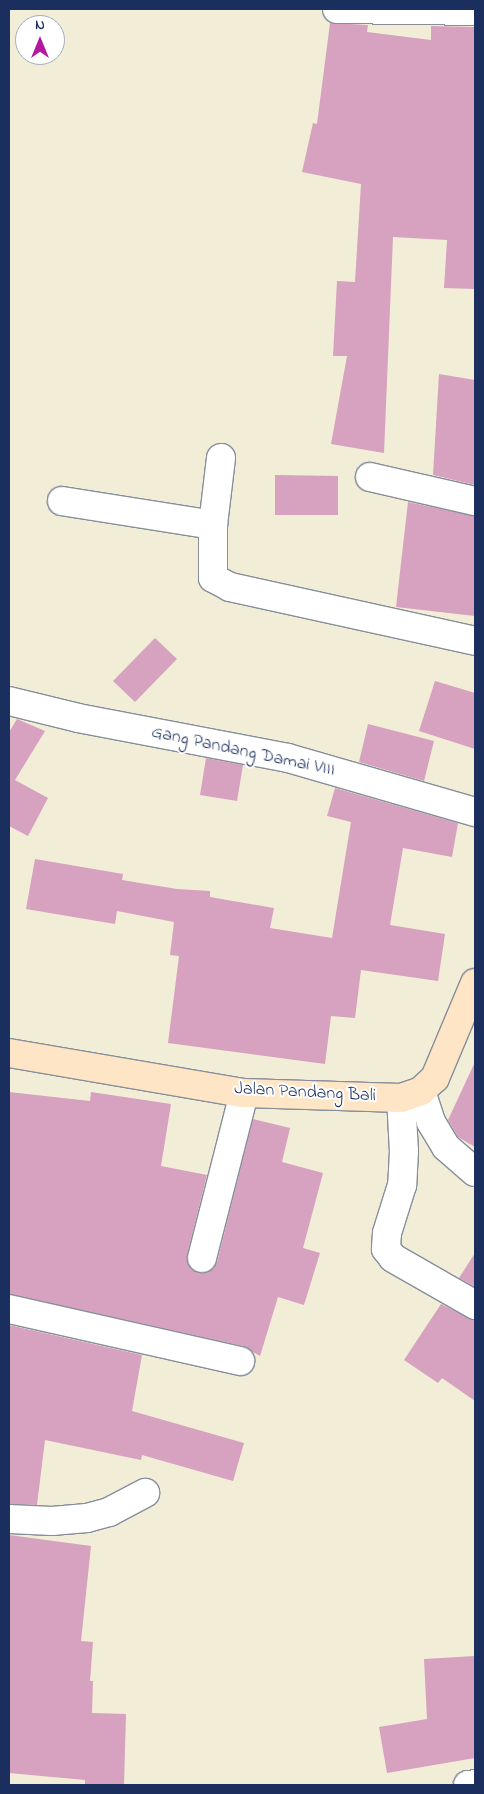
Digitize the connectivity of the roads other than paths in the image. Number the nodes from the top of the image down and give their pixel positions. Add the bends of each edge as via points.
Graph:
1 (337, 9) edge
2 (475, 11) edge
3 (221, 458) dead end
4 (370, 477) dead end
5 (62, 501) dead end
6 (475, 501) edge
7 (213, 525) junction
8 (475, 640) edge
9 (9, 701) edge
10 (475, 812) edge
11 (475, 983) edge
12 (9, 1053) edge
13 (244, 1093) junction
14 (411, 1094) junction
15 (475, 1172) edge
16 (202, 1258) dead end
17 (475, 1305) edge
18 (9, 1309) edge
19 (240, 1361) dead end
20 (145, 1493) dead end
21 (9, 1519) edge
22 (475, 1784) edge
23 (468, 1785) edge

1 - 2 street
3 - 7 street
4 - 6 street
5 - 7 street
7 - 8 street via 213,578 230,587
9 - 10 street, Gang Pandang Damai VIII via 78,718 288,758
11 - 14 street via 435,1078
12 - 13 street, Jalan Pandang Bali
13 - 14 street, Jalan Pandang Bali
13 - 16 street
14 - 15 street via 446,1147
14 - 17 street via 402,1185 387,1233 386,1249 393,1258
18 - 19 street
20 - 21 street via 109,1512 87,1518 52,1521
22 - 23 street

